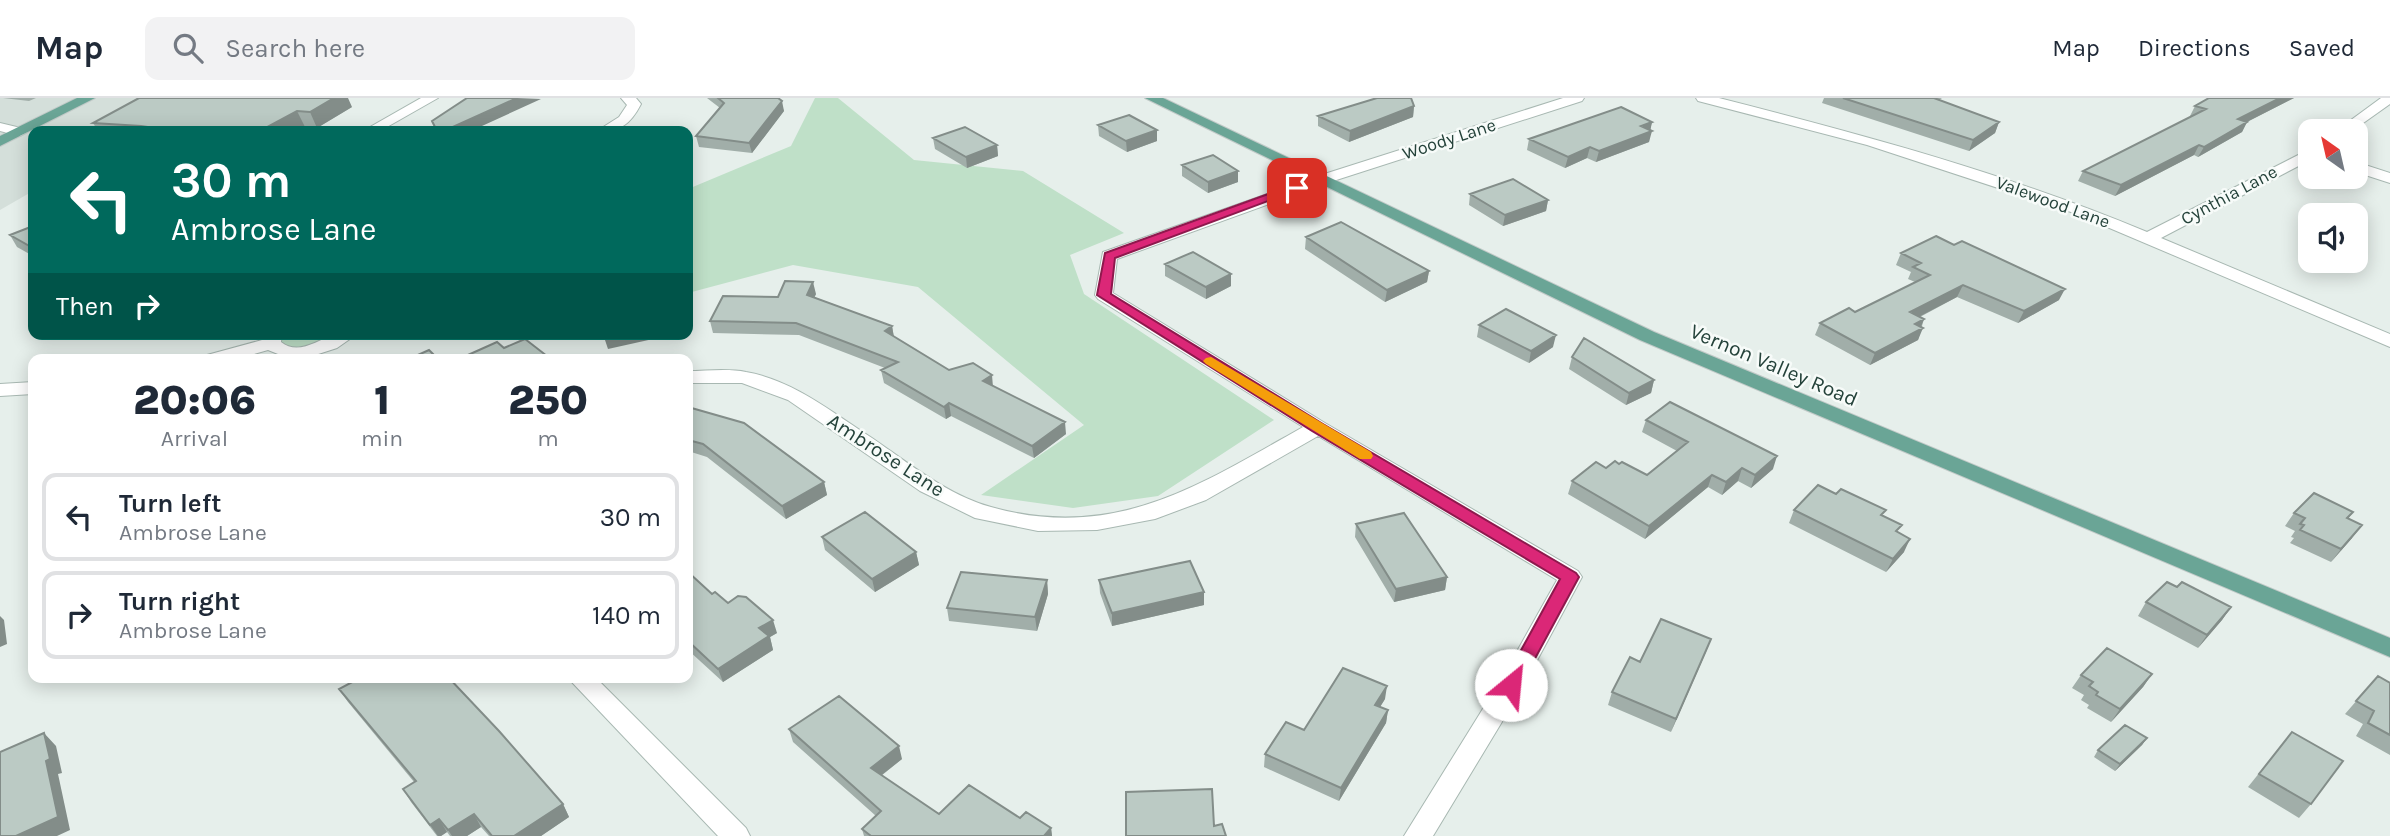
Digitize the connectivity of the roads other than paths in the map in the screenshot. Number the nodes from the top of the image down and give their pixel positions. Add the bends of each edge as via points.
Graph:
1 (88, 98) edge
2 (431, 98) edge
3 (628, 98) edge
4 (1152, 98) edge
5 (1577, 98) edge
6 (1703, 98) edge
7 (2390, 98) edge
8 (2360, 119) edge
9 (32, 126) edge
10 (379, 126) edge
11 (614, 126) edge
12 (0, 127) edge
13 (28, 128) edge
14 (20, 132) junction
15 (0, 142) edge
16 (2298, 159) edge
17 (2368, 171) edge
18 (2390, 177) edge
19 (1321, 180) junction
20 (2149, 238) junction
21 (269, 340) edge
22 (273, 340) edge
23 (339, 340) edge
24 (2390, 341) edge
25 (228, 354) edge
26 (693, 377) edge
27 (28, 388) edge
28 (0, 390) edge
29 (1318, 428) junction
30 (2390, 648) edge
31 (585, 683) edge
32 (736, 836) edge
33 (1418, 836) edge

1 - 9 main road
2 - 10 street
3 - 11 street via 634,104 625,120
4 - 19 main road, Vernon Valley Road
5 - 19 street, Woody Lane
6 - 20 street, Valewood Lane via 1936,161
7 - 8 street
12 - 14 street
13 - 14 main road
14 - 15 main road
16 - 20 street, Cynthia Lane
17 - 18 street
19 - 29 street via 1109,256 1104,295
19 - 30 main road, Vernon Valley Road via 1647,336
20 - 24 street, Valewood Lane
21 - 25 street
22 - 23 street via 282,351 307,351
26 - 29 street, Ambrose Lane via 744,377 795,396 928,486 983,513 1038,524 1097,523 1147,514 1198,495
27 - 28 street
29 - 33 street via 1570,577 1511,685
31 - 32 street

